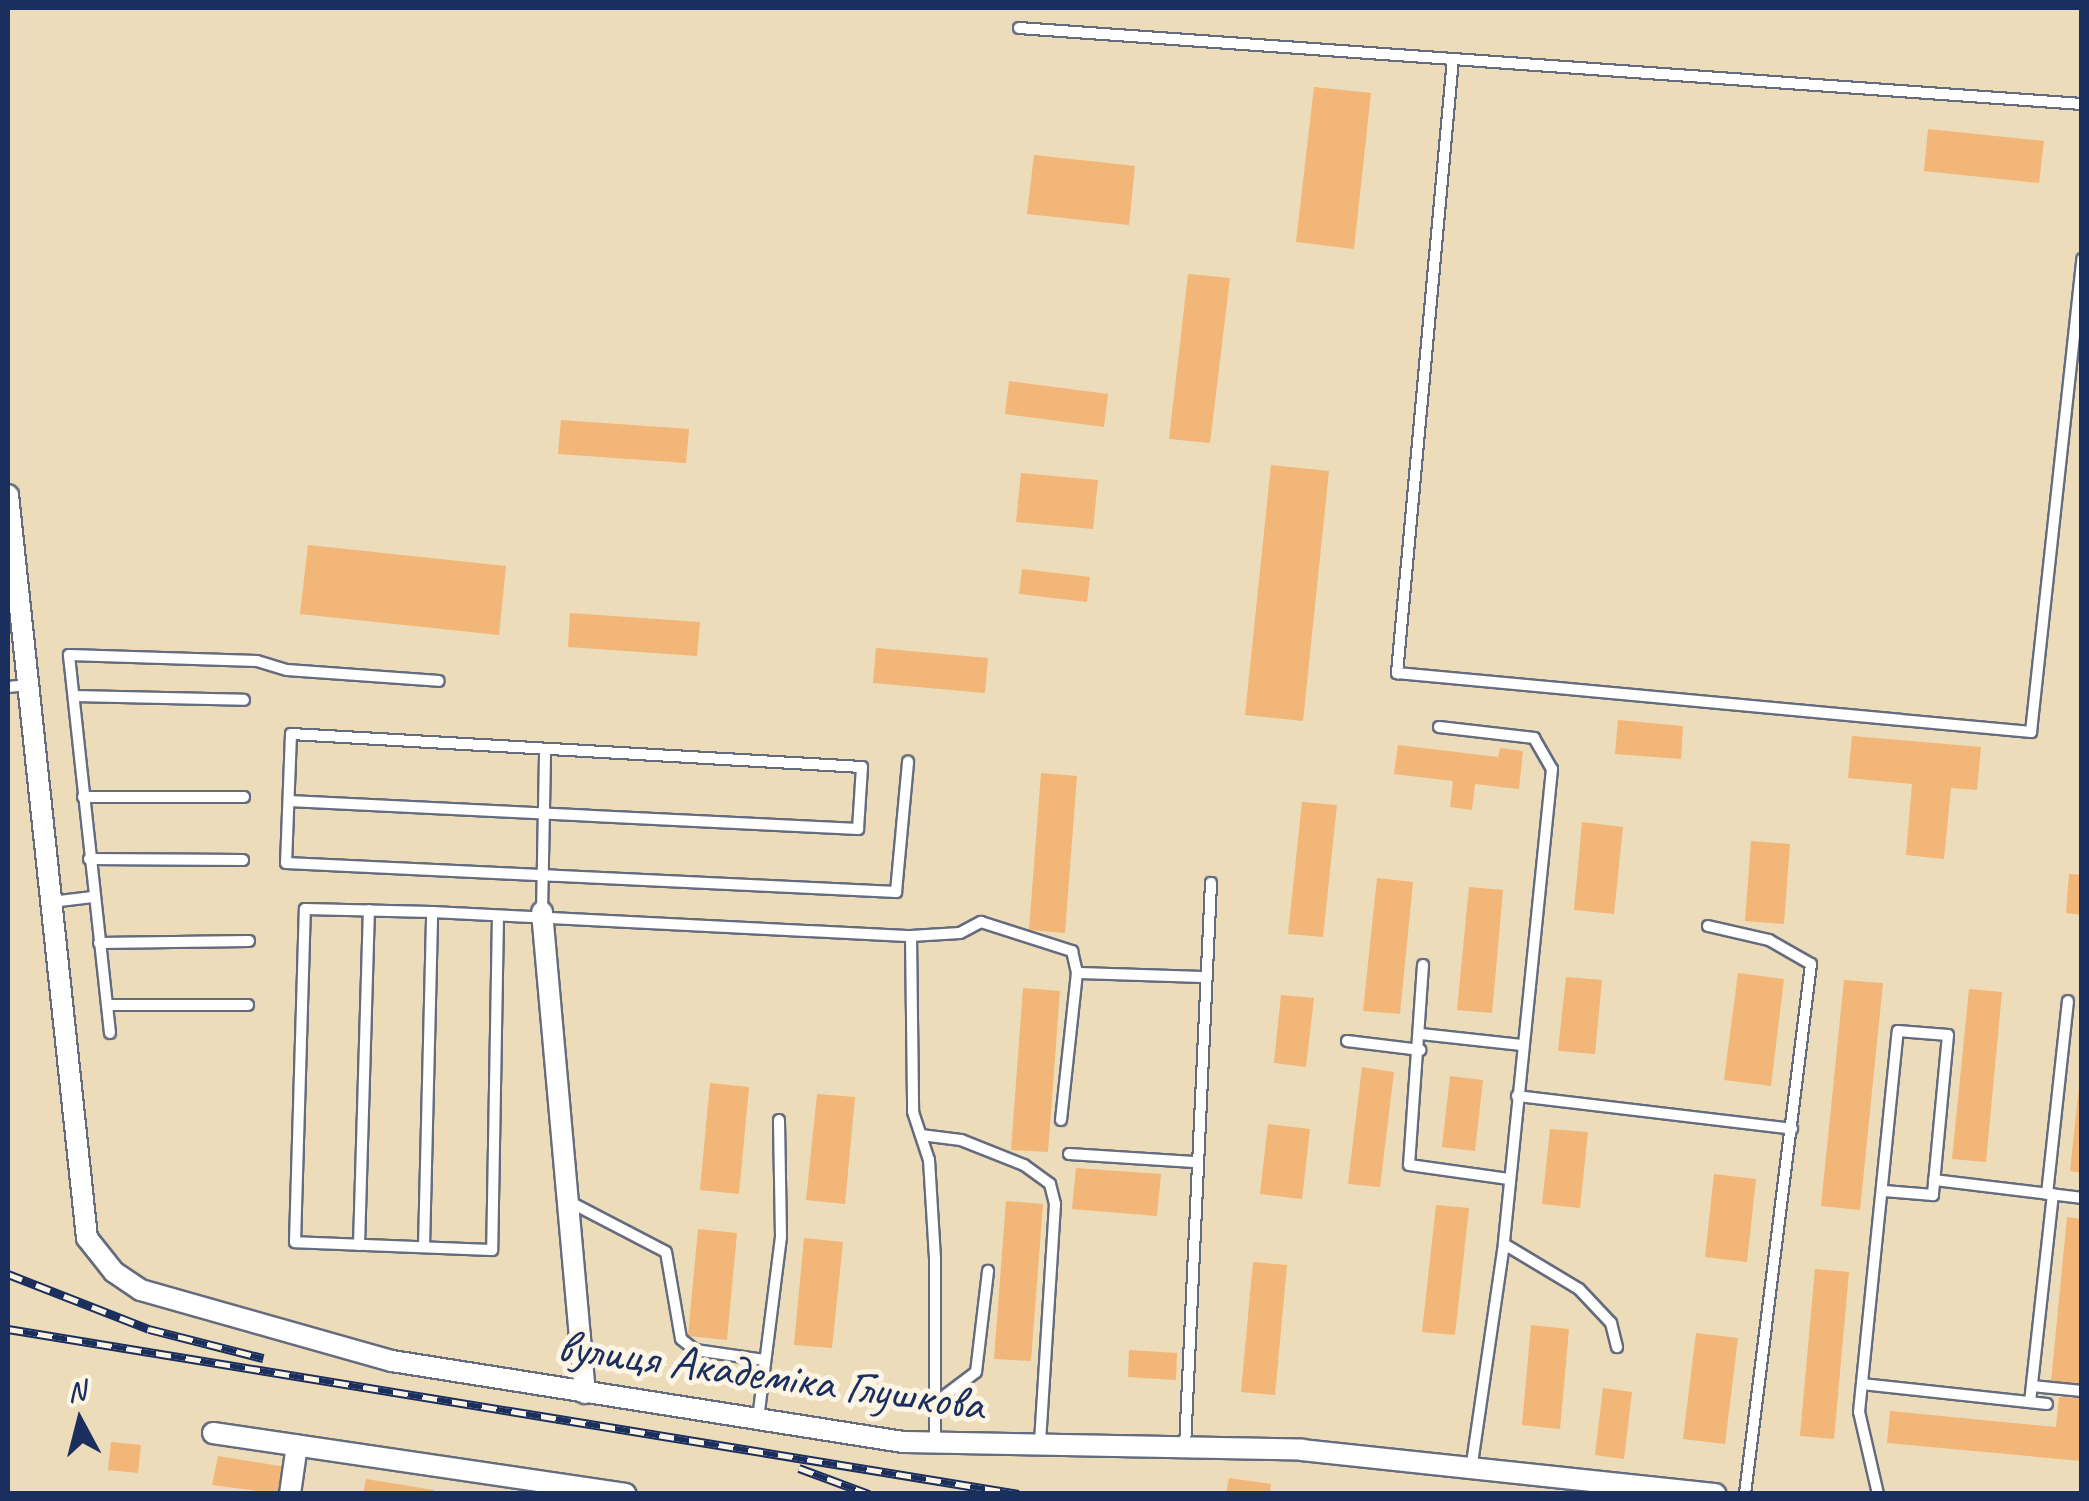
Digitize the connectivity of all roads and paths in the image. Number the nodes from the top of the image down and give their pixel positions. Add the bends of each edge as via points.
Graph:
1 (1020, 28) dead end
2 (1453, 59) junction
3 (2082, 104) edge
4 (2082, 259) edge
5 (8, 495) edge
6 (438, 682) dead end
7 (18, 686) edge
8 (74, 696) junction
9 (244, 700) dead end
10 (1440, 727) dead end
11 (544, 749) junction
12 (908, 762) dead end
13 (83, 796) junction
14 (244, 797) dead end
15 (288, 801) junction
16 (543, 814) junction
17 (89, 858) junction
18 (243, 860) dead end
19 (540, 877) junction
20 (1211, 883) dead end
21 (93, 897) junction
22 (51, 902) junction
23 (369, 910) junction
24 (432, 912) junction
25 (498, 916) junction
26 (542, 916) junction
27 (1708, 926) dead end
28 (911, 936) junction
29 (249, 941) dead end
30 (99, 944) junction
31 (1423, 965) dead end
32 (1077, 972) junction
33 (1205, 977) junction
34 (2068, 1001) dead end
35 (106, 1005) junction
36 (248, 1005) dead end
37 (110, 1032) dead end
38 (1421, 1034) junction
39 (1346, 1041) dead end
40 (1521, 1045) junction
41 (1420, 1050) junction
42 (1517, 1096) junction
43 (780, 1120) dead end
44 (1061, 1120) dead end
45 (1792, 1130) junction
46 (921, 1135) junction
47 (1069, 1154) dead end
48 (1194, 1162) junction
49 (1509, 1180) junction
50 (1934, 1180) junction
51 (1884, 1190) junction
52 (2050, 1194) junction
53 (2082, 1198) edge
54 (568, 1201) junction
55 (1504, 1244) junction
56 (360, 1245) junction
57 (424, 1248) junction
58 (988, 1270) dead end
59 (1617, 1347) dead end
60 (764, 1360) junction
61 (1862, 1384) junction
62 (2032, 1386) junction
63 (2082, 1391) edge
64 (585, 1393) junction
65 (939, 1400) junction
66 (2030, 1402) junction
67 (2047, 1404) dead end
68 (758, 1420) junction
69 (213, 1433) dead end
70 (296, 1445) junction
71 (935, 1445) junction
72 (1040, 1446) junction
73 (1185, 1448) junction
74 (1471, 1471) junction
75 (290, 1494) edge
76 (626, 1494) edge
77 (1716, 1494) edge
78 (1744, 1494) edge
79 (1878, 1494) edge

1 - 2 lane
2 - 3 lane
2 - 4 lane via 1397,673 2031,732
5 - 7 street
6 - 8 lane via 288,670 257,661 70,655
7 - 22 street
8 - 9 lane
8 - 13 lane
10 - 40 lane via 1534,738 1552,769
11 - 15 lane via 291,734
11 - 16 lane
11 - 16 lane via 862,767 858,829
12 - 19 lane via 896,892
13 - 14 lane
13 - 17 lane
15 - 16 lane
15 - 19 lane via 286,864
16 - 19 lane
17 - 18 lane
17 - 21 lane
19 - 26 lane
20 - 33 lane
21 - 22 lane
21 - 30 lane
22 - 64 street, вулиця Академіка Глушкова via 87,1238 114,1272 141,1290 231,1321 392,1361
23 - 24 lane
23 - 56 lane
23 - 56 lane via 306,909 295,1242
24 - 25 lane
24 - 57 lane
25 - 26 lane
25 - 57 lane via 492,1250
26 - 28 lane
26 - 54 street
27 - 45 lane via 1769,940 1812,964
28 - 32 lane via 960,932 981,922 1072,951
28 - 46 lane via 913,1112
29 - 30 lane
30 - 35 lane
31 - 38 lane
32 - 33 lane
32 - 44 lane
33 - 48 lane
34 - 52 lane
35 - 36 lane
35 - 37 lane
38 - 40 lane
38 - 41 lane
39 - 41 lane
40 - 42 lane
41 - 49 lane via 1409,1164
42 - 45 lane
42 - 49 lane
43 - 60 lane via 781,1236
45 - 78 lane
46 - 65 lane via 929,1160
46 - 72 lane via 961,1140 1024,1165 1050,1184 1055,1204
47 - 48 lane
48 - 73 lane
49 - 55 lane
50 - 51 lane via 1932,1195
50 - 51 lane via 1948,1036 1898,1031
50 - 52 lane
51 - 61 lane
52 - 53 lane
52 - 62 lane
54 - 60 lane via 666,1252 681,1338 696,1350
54 - 64 street
55 - 59 lane via 1579,1290 1611,1323
55 - 74 lane
56 - 57 lane
58 - 65 lane via 976,1372
60 - 68 lane
61 - 66 lane
61 - 79 lane via 1859,1412
62 - 63 lane
62 - 66 lane
64 - 68 street, вулиця Академіка Глушкова
65 - 71 lane
66 - 67 lane
68 - 71 street, вулиця Академіка Глушкова
69 - 70 street
70 - 75 street
70 - 76 street
71 - 72 street, вулиця Академіка Глушкова
72 - 73 street, вулиця Академіка Глушкова
73 - 74 street, вулиця Академіка Глушкова via 1302,1450
74 - 77 street, вулиця Академіка Глушкова

